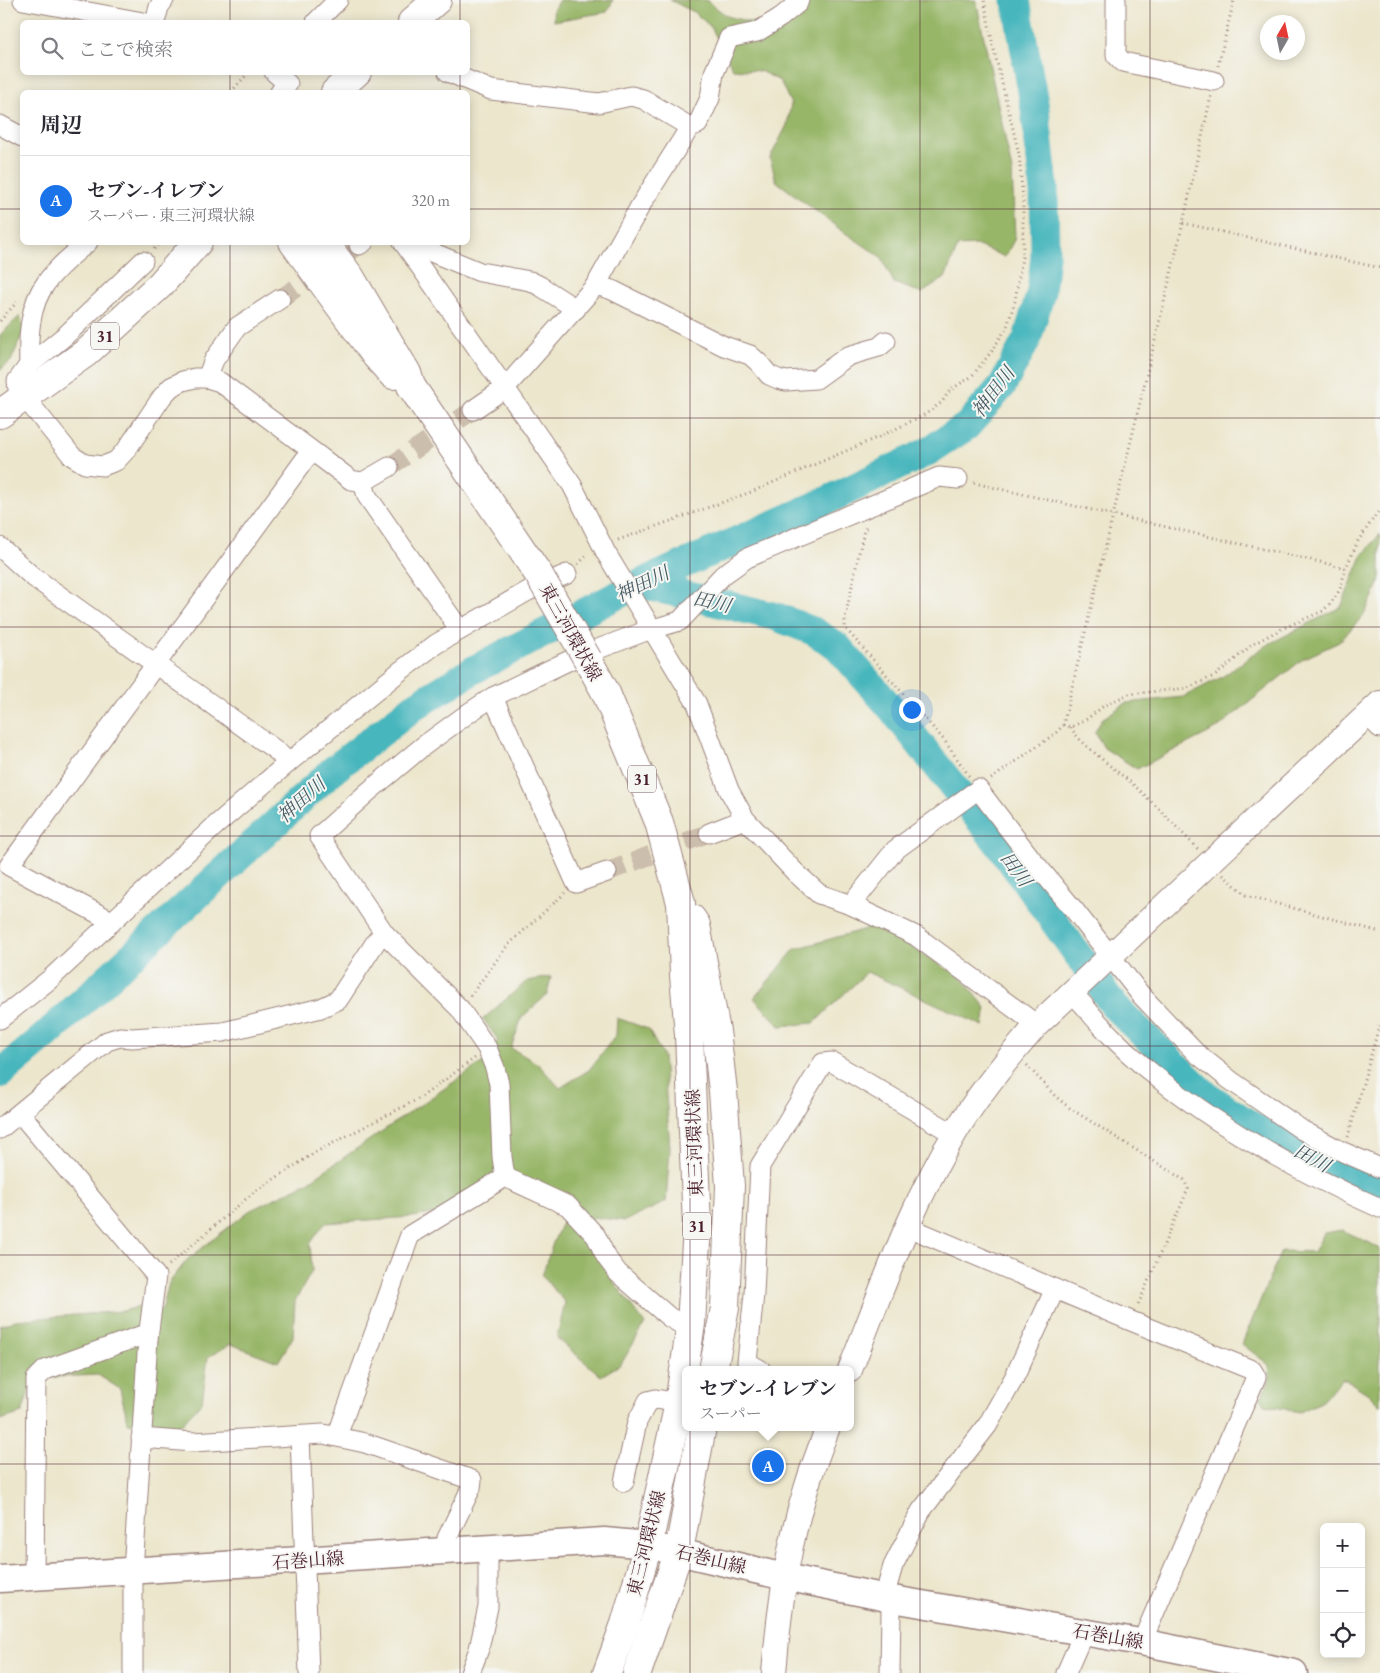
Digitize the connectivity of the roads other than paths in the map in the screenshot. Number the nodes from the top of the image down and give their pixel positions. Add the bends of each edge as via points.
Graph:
1 (23, 0) edge
2 (164, 0) edge
3 (338, 0) edge
4 (799, 0) edge
5 (1116, 0) edge
6 (432, 1) edge
7 (132, 20) edge
8 (156, 20) edge
9 (318, 20) edge
10 (414, 20) edge
11 (278, 75) edge
12 (354, 75) edge
13 (455, 75) edge
14 (1214, 81) road end
15 (282, 90) edge
16 (337, 90) edge
17 (0, 125) edge
18 (690, 127) junction
19 (20, 136) edge
20 (85, 245) edge
21 (195, 245) edge
22 (294, 245) edge
23 (326, 245) edge
24 (406, 247) edge
25 (143, 261) dead end
26 (596, 284) junction
27 (280, 299) tunnel mouth
28 (576, 309) junction
29 (886, 341) dead end
30 (28, 365) junction
31 (207, 378) junction
32 (411, 386) junction
33 (505, 388) junction
34 (25, 397) junction
35 (473, 410) tunnel mouth
36 (0, 414) edge
37 (312, 451) junction
38 (389, 467) tunnel mouth
39 (958, 479) road end
40 (363, 482) junction
41 (0, 547) edge
42 (567, 574) dead end
43 (652, 629) junction
44 (460, 630) junction
45 (156, 664) junction
46 (493, 697) junction
47 (1375, 715) edge
48 (288, 763) junction
49 (745, 819) junction
50 (709, 833) tunnel mouth
51 (608, 872) tunnel mouth
52 (681, 903) junction
53 (851, 905) junction
54 (111, 923) junction
55 (385, 934) junction
56 (1106, 960) junction
57 (1075, 990) junction
58 (0, 1018) edge
59 (1037, 1024) junction
60 (20, 1113) junction
61 (0, 1129) edge
62 (954, 1134) junction
63 (1380, 1168) edge
64 (505, 1176) junction
65 (1380, 1208) edge
66 (908, 1227) junction
67 (1055, 1289) junction
68 (690, 1324) junction
69 (148, 1338) junction
70 (684, 1366) edge
71 (714, 1366) edge
72 (754, 1366) edge
73 (852, 1366) edge
74 (682, 1377) edge
75 (678, 1403) junction
76 (701, 1431) edge
77 (827, 1431) edge
78 (300, 1436) junction
79 (337, 1436) junction
80 (141, 1438) junction
81 (624, 1482) dead end
82 (648, 1545) junction
83 (488, 1550) junction
84 (447, 1551) junction
85 (679, 1551) junction
86 (306, 1560) junction
87 (133, 1571) junction
88 (34, 1577) junction
89 (785, 1577) junction
90 (0, 1579) edge
91 (887, 1598) junction
92 (1084, 1632) junction
93 (1146, 1643) junction
94 (1232, 1667) edge
95 (134, 1673) edge
96 (309, 1673) edge
97 (470, 1673) edge
98 (607, 1673) edge
99 (637, 1673) edge
100 (774, 1673) edge
101 (890, 1673) edge
102 (1066, 1673) edge
103 (1294, 1673) edge

1 - 7 street
2 - 8 street
3 - 9 street
4 - 18 street via 781,17 757,32 729,38 714,73 710,98 698,124
5 - 14 street via 1116,55 1123,62
6 - 10 main road
11 - 15 street via 288,84
12 - 16 main road
13 - 18 street via 491,90 599,103 631,96 643,99
17 - 19 street
18 - 26 street
20 - 30 street via 45,284 33,310
21 - 34 main road, 31 via 160,284 87,352
22 - 32 main road, 東三河環状線 / 31 via 376,356 396,378
23 - 32 main road, 東三河環状線 / 31 via 351,278 407,373
24 - 28 street via 424,249 480,272 530,281
24 - 33 street
25 - 30 street via 66,335
26 - 28 street
26 - 29 street via 724,346 750,355 778,380 816,379 848,356 879,347
27 - 31 street via 237,327 214,360
28 - 33 street
30 - 34 street via 17,381 18,390
31 - 34 street via 183,381 171,387 127,449 116,461 102,466 85,464 72,456
31 - 37 street via 220,382
32 - 52 main road, 東三河環状線 / 31, bridge via 539,575 606,694 658,822
33 - 35 street
33 - 43 street via 572,485 606,553
34 - 36 main road, 31
37 - 40 street via 351,480
37 - 45 street
38 - 40 street
39 - 43 street via 939,477 746,558 723,575 680,620
40 - 44 street via 367,496
41 - 45 street via 32,576
42 - 44 street via 528,591
43 - 46 street via 574,658
43 - 49 street via 697,704 729,790
44 - 48 street via 399,672
45 - 48 street via 277,751
45 - 54 street via 9,866
46 - 51 street via 576,883
46 - 55 street via 422,747 319,836
47 - 56 street
48 - 54 street
49 - 50 street
49 - 53 street via 819,894
52 - 68 main road, 東三河環状線 / 31 via 697,1227
52 - 71 main road, 東三河環状線 / 31 via 696,925 716,1031 723,1091 729,1176 725,1308
53 - 56 street via 895,850 976,791 1030,857
53 - 59 street via 916,936
54 - 58 street via 49,980
55 - 60 street via 377,940 338,1000 321,1008 223,1032 107,1040
55 - 64 street via 460,1009 488,1048 499,1084
56 - 57 street
56 - 63 street via 1195,1052 1230,1080 1302,1130
57 - 59 street
57 - 65 street via 1108,1032 1157,1077 1219,1124 1284,1162
59 - 62 street via 1014,1050
60 - 61 street
60 - 69 street via 156,1276
62 - 66 street
62 - 72 street via 832,1062 823,1063 760,1166 747,1362
64 - 68 street via 568,1206 596,1236 618,1273 669,1317 679,1323
64 - 79 street via 410,1235
66 - 67 street
66 - 73 street
67 - 91 street via 1014,1378 987,1426 921,1511 893,1566
67 - 93 street via 1252,1370 1256,1377 1147,1630
68 - 70 main road, 東三河環状線 / 31
69 - 80 street
69 - 88 street via 140,1336 45,1370 36,1379
74 - 75 main road, 東三河環状線 / 31
75 - 81 street via 656,1399 648,1401 637,1422
75 - 82 main road, 東三河環状線 / 31
76 - 85 main road, 東三河環状線
77 - 89 street via 806,1489
78 - 79 street
78 - 80 street via 192,1442
78 - 86 street
79 - 84 street via 472,1480 447,1538
80 - 87 street
82 - 83 main road, 石巻山線 via 604,1542
82 - 85 main road, 石巻山線
82 - 98 main road, 東三河環状線 / 31
83 - 84 main road, 石巻山線
83 - 97 street via 488,1607 479,1650
84 - 86 main road, 石巻山線
85 - 89 main road, 石巻山線
85 - 99 main road, 東三河環状線
86 - 87 main road, 石巻山線
86 - 96 street
87 - 88 main road, 石巻山線
87 - 95 street
88 - 90 main road, 石巻山線
89 - 91 main road, 石巻山線
89 - 100 street
91 - 92 main road, 石巻山線
91 - 101 street via 891,1610
92 - 93 main road, 石巻山線
92 - 102 street
93 - 94 main road, 石巻山線
94 - 103 main road, 石巻山線

